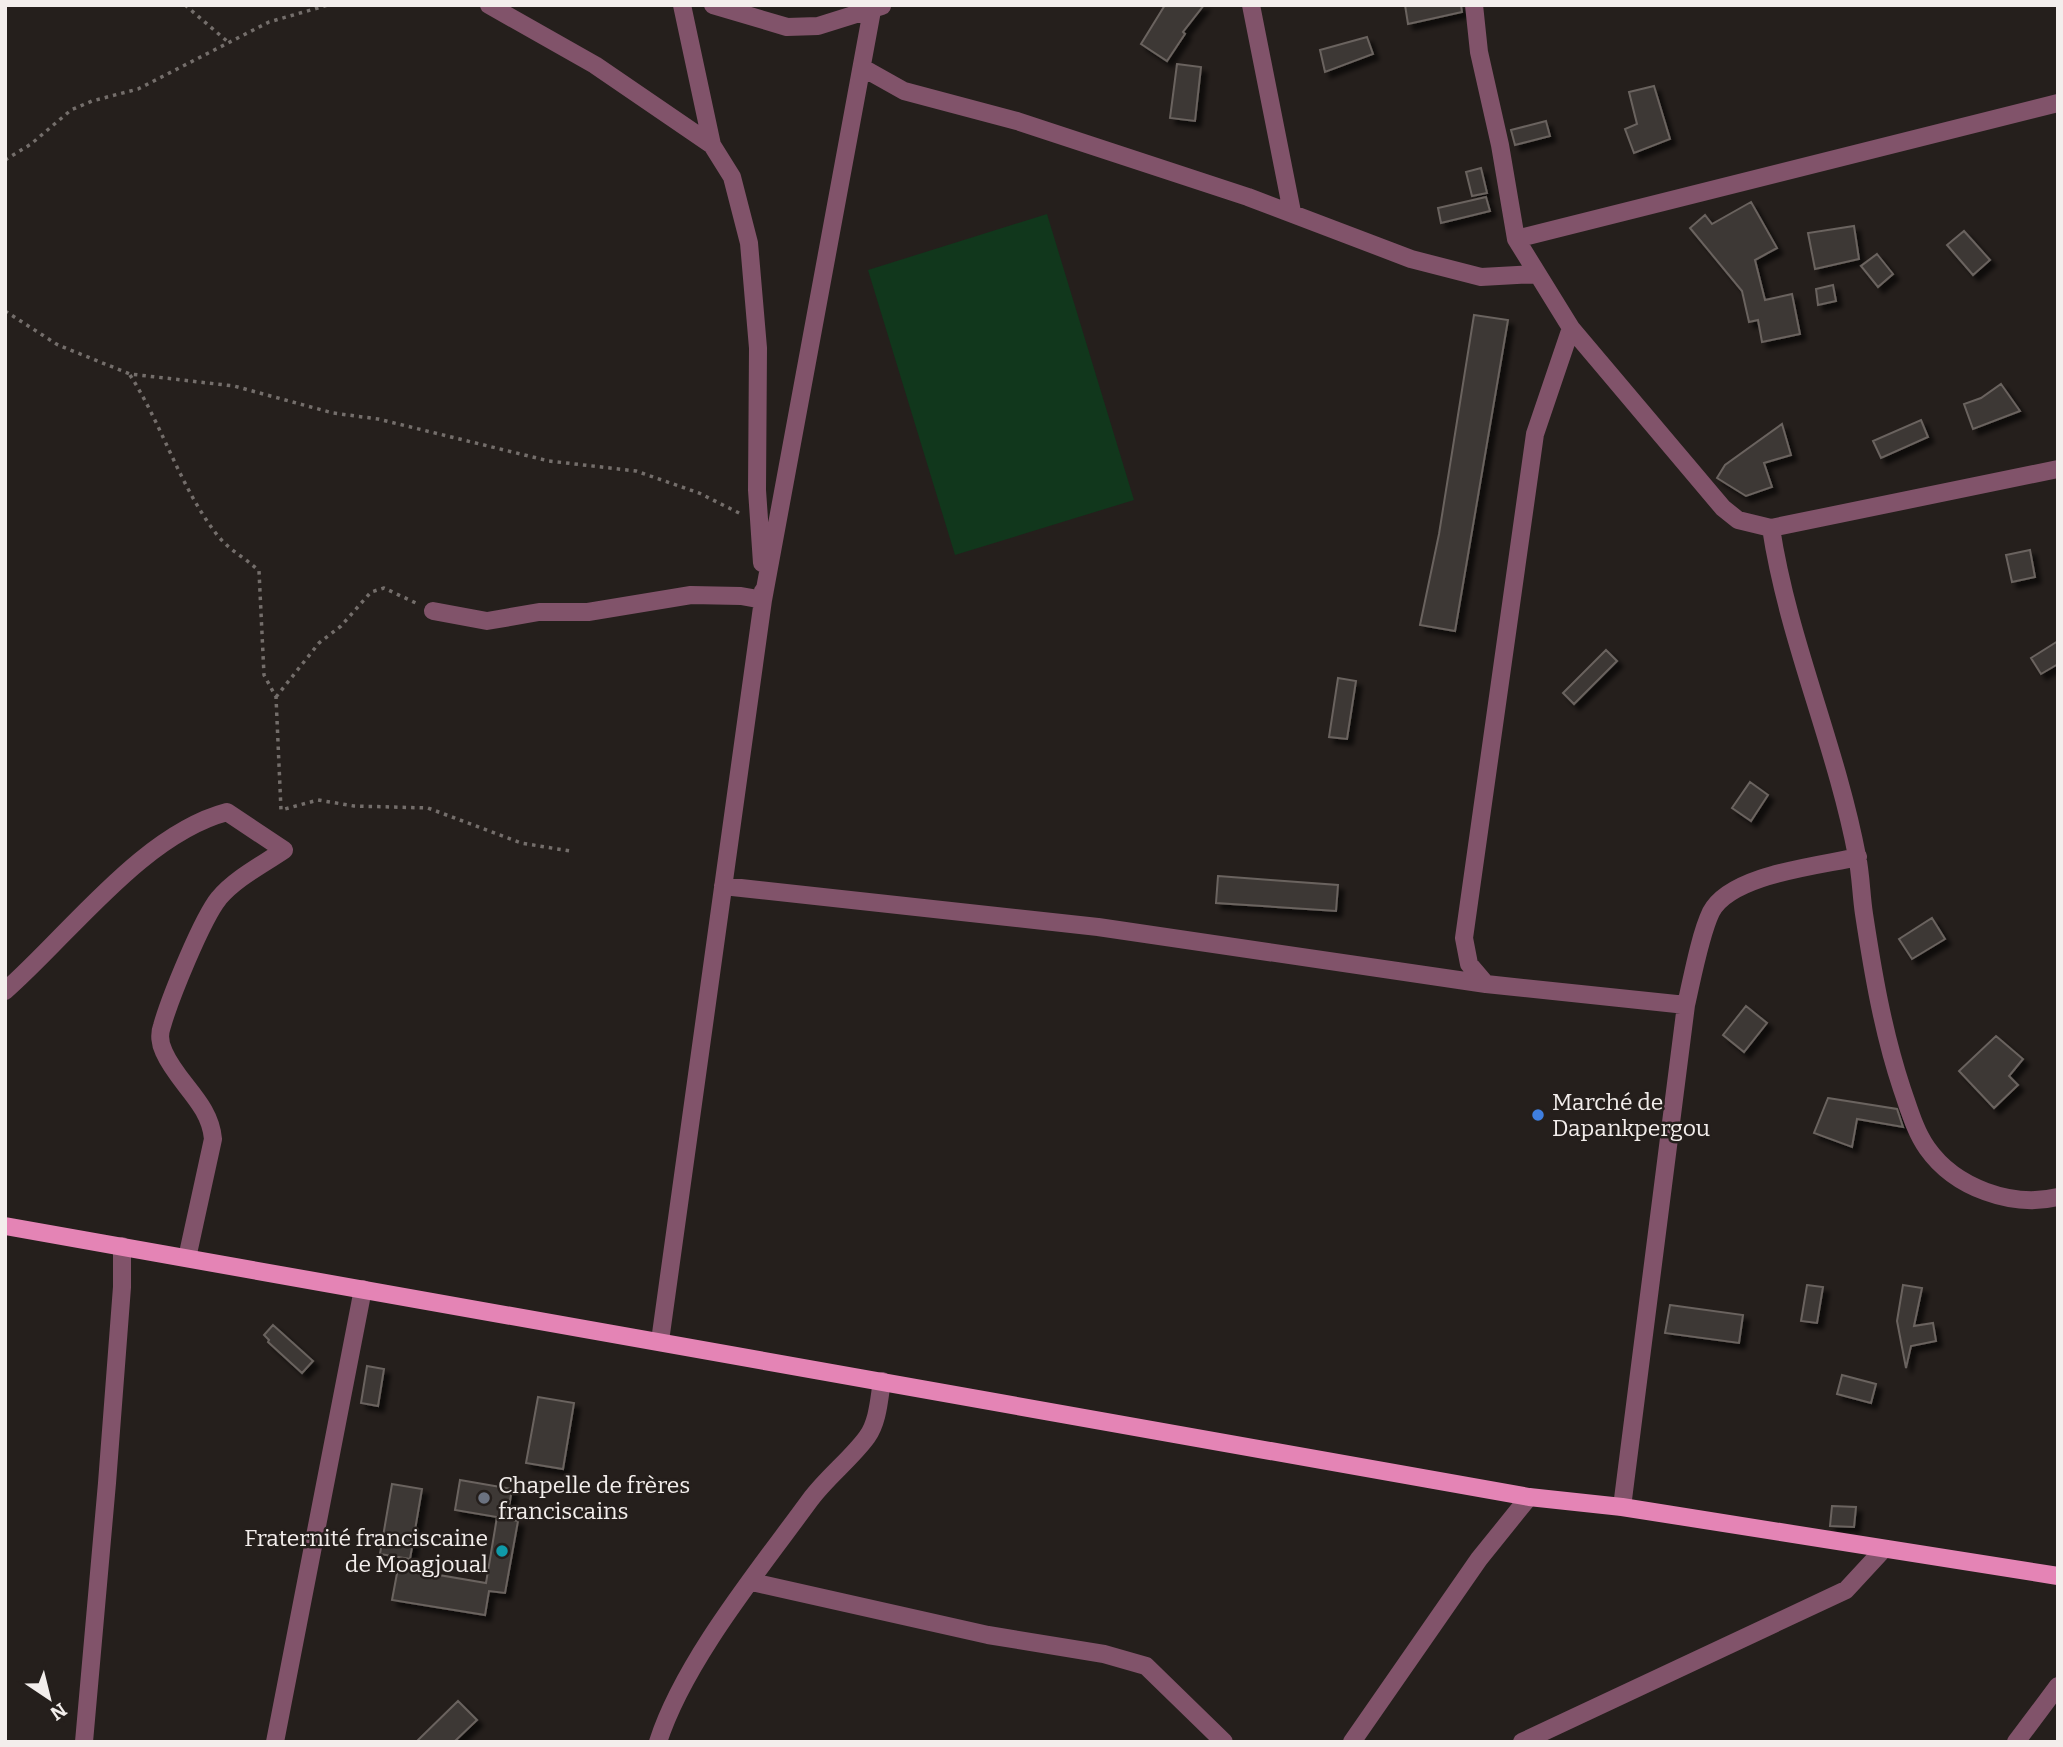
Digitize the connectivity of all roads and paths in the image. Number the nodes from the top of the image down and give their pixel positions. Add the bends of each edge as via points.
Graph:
1 (185, 5) edge
2 (328, 5) edge
3 (489, 5) edge
4 (682, 5) edge
5 (713, 5) edge
6 (1251, 5) edge
7 (1474, 5) edge
8 (878, 7) edge
9 (228, 42) junction
10 (863, 68) junction
11 (2058, 103) edge
12 (712, 145) junction
13 (5, 160) edge
14 (1292, 212) junction
15 (1516, 239) junction
16 (1537, 274) junction
17 (5, 311) edge
18 (1571, 328) junction
19 (130, 373) junction
20 (2058, 469) edge
21 (761, 525) junction
22 (1771, 528) junction
23 (763, 600) junction
24 (433, 611) joint
25 (276, 697) junction
26 (570, 851) dead end
27 (1858, 857) junction
28 (723, 886) junction
29 (1486, 984) junction
30 (5, 991) edge
31 (1686, 1005) junction
32 (2058, 1197) edge
33 (5, 1226) edge
34 (122, 1246) junction
35 (187, 1258) junction
36 (363, 1289) junction
37 (660, 1341) junction
38 (882, 1381) junction
39 (1529, 1497) junction
40 (1622, 1507) junction
41 (1883, 1550) junction
42 (2058, 1576) edge
43 (752, 1582) junction
44 (2058, 1686) edge
45 (84, 1742) edge
46 (275, 1742) edge
47 (657, 1742) edge
48 (1224, 1742) edge
49 (1352, 1742) edge
50 (1522, 1742) edge
51 (2016, 1742) edge

1 - 9 path
2 - 9 path via 269,22
3 - 12 street via 595,65
4 - 12 street
5 - 8 street via 787,27 818,26
6 - 14 street
7 - 15 street
8 - 10 street
9 - 13 path via 138,89 71,110 32,144
10 - 14 street via 904,91 1052,132
10 - 23 street
11 - 15 street
12 - 21 street via 732,177 749,243 758,348
14 - 16 street via 1411,259 1481,277
15 - 16 street
16 - 18 street
17 - 19 path via 58,345
18 - 22 street via 1723,508 1738,520
18 - 29 street via 1535,434 1464,938 1469,964
19 - 21 path via 234,386 332,413 378,419 549,461 636,471 730,506
19 - 25 path via 202,515 220,539 259,571 264,675
20 - 22 street
21 - 23 street
22 - 27 street via 1787,609 1830,746
23 - 24 street via 691,595 588,612 539,612 487,621
23 - 28 street
24 - 25 path via 384,588 371,592 319,643
25 - 26 path via 281,810 318,800 428,808 521,843
27 - 31 street via 1733,889 1712,911
27 - 32 street via 1885,1035 1926,1147 1951,1171 1991,1194 2035,1203
28 - 29 street via 1098,927
28 - 37 street
29 - 31 street
30 - 35 street via 111,887 199,819 227,812 284,850 233,884 218,900 161,1028 164,1054 207,1113 212,1127
31 - 40 street
33 - 34 main road
34 - 35 main road
34 - 45 street
35 - 36 main road
36 - 37 main road
36 - 46 street
37 - 38 main road
38 - 39 main road
38 - 43 street via 868,1436 810,1500
39 - 40 main road
39 - 49 street via 1472,1569
40 - 41 main road
41 - 42 main road
41 - 50 street via 1846,1590
43 - 47 street via 714,1633 666,1715
43 - 48 street via 1146,1666
44 - 51 street

